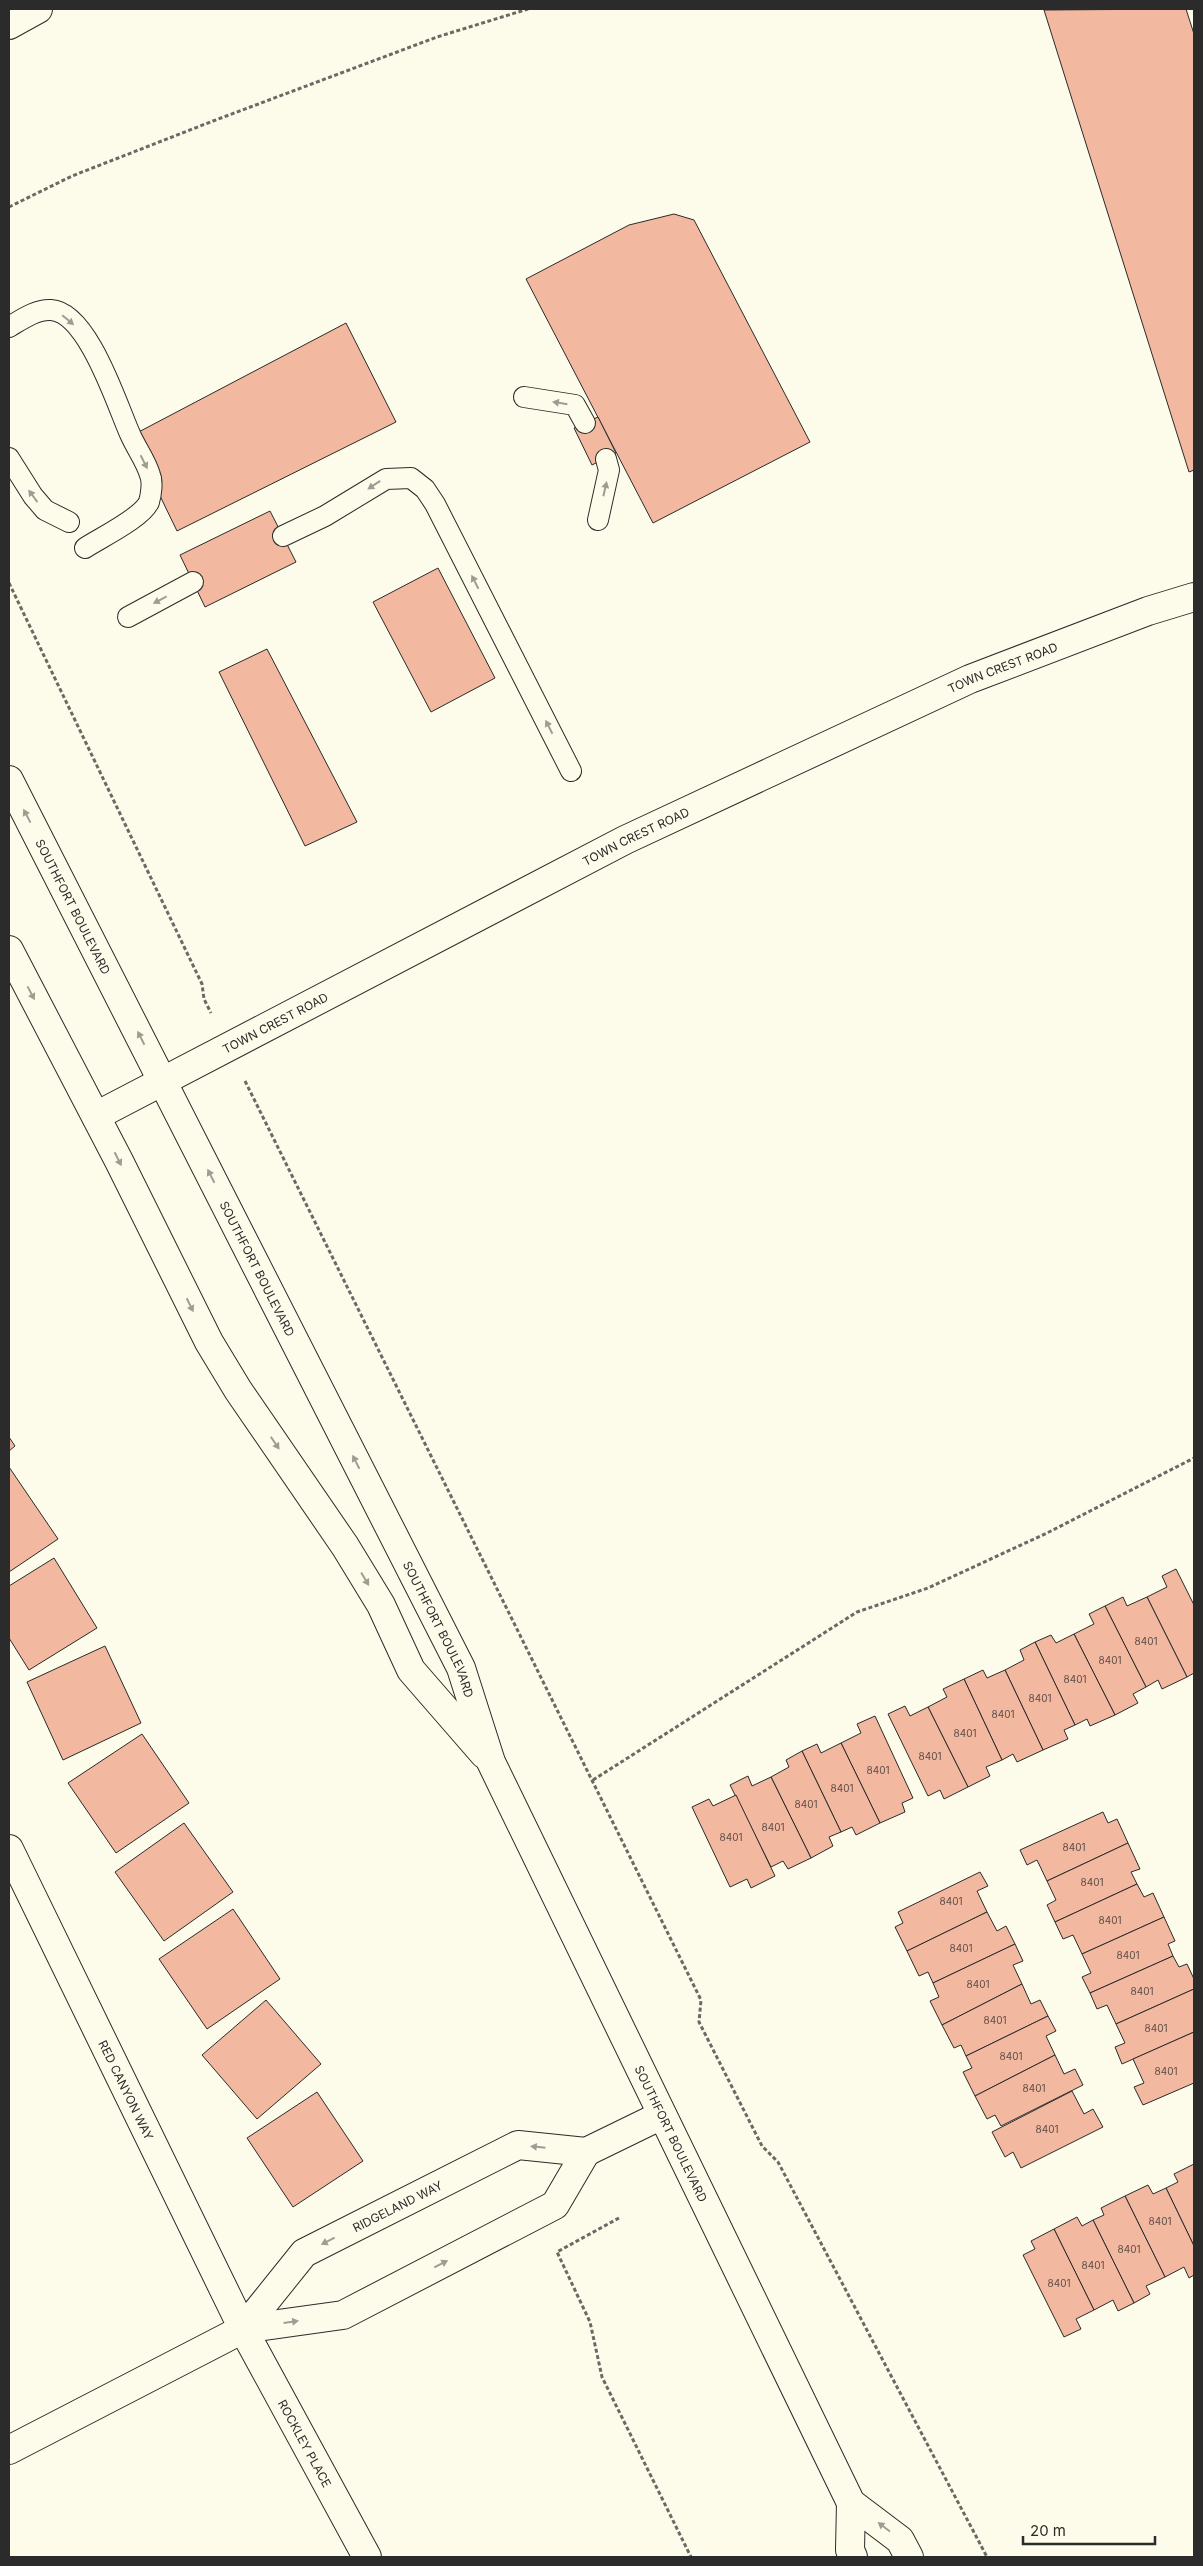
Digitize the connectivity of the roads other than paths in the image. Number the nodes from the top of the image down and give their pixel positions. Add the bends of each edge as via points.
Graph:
1 (14, 9) edge
2 (38, 9) edge
3 (9, 11) edge
4 (9, 25) edge
5 (9, 327) edge
6 (524, 397) dead end
7 (585, 423) dead end
8 (9, 458) edge
9 (606, 459) dead end
10 (598, 520) dead end
11 (69, 522) dead end
12 (283, 536) dead end
13 (85, 548) dead end
14 (193, 582) dead end
15 (1194, 597) edge
16 (128, 617) dead end
17 (571, 770) dead end
18 (9, 780) edge
19 (9, 950) edge
20 (163, 1082) junction
21 (96, 1116) junction
22 (491, 1762) junction
23 (9, 1849) edge
24 (662, 2115) junction
25 (586, 2152) junction
26 (243, 2329) junction
27 (9, 2450) edge
28 (851, 2503) junction
29 (367, 2557) edge
30 (853, 2557) edge
31 (909, 2557) edge

1 - 3 street
2 - 4 street
5 -> 13 lane via 33,314 52,310 64,315 80,330 97,356 151,476 151,494 144,510
7 -> 6 lane via 575,405
11 -> 8 lane via 45,510 32,496
10 -> 9 lane via 609,470
17 -> 12 lane via 435,504 417,482 399,477 382,480 325,516
14 -> 16 lane
15 - 20 street, TOWN CREST ROAD via 1148,610 970,679 625,840
20 -> 18 street, SOUTHFORT BOULEVARD
19 -> 21 street, SOUTHFORT BOULEVARD
20 - 21 street, TOWN CREST ROAD
22 -> 20 street, SOUTHFORT BOULEVARD via 461,1668
21 -> 22 street, SOUTHFORT BOULEVARD via 209,1342 360,1571 381,1606 411,1670
22 - 24 street, SOUTHFORT BOULEVARD
23 - 26 street, RED CANYON WAY
24 - 25 street
24 - 28 street, SOUTHFORT BOULEVARD
26 -> 25 street, RIDGELAND WAY via 342,2315 555,2205
25 -> 26 street, RIDGELAND WAY via 518,2145 304,2253
26 - 27 street, RIDGELAND WAY
26 - 29 street, ROCKLEY PLACE
28 - 30 street, SOUTHFORT BOULEVARD via 850,2550
31 -> 28 street, SOUTHFORT BOULEVARD via 900,2540

